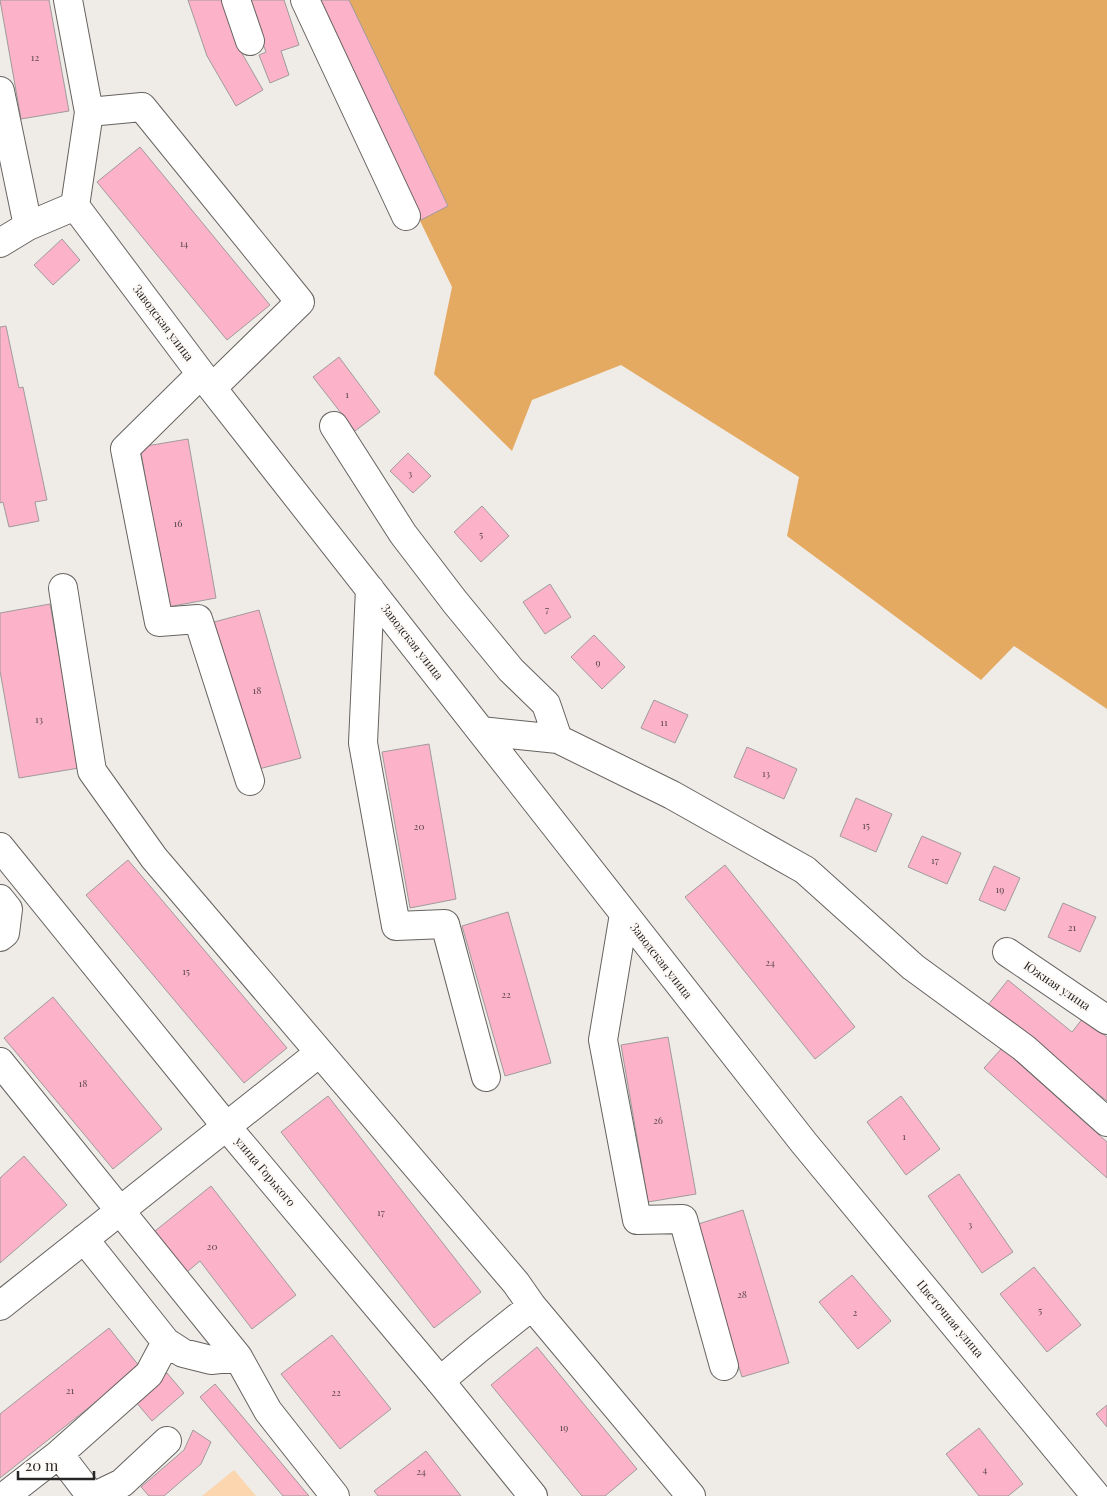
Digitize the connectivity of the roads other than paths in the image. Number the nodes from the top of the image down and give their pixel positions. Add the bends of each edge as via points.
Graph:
1 (68, 0) edge
2 (236, 0) edge
3 (305, 0) edge
4 (250, 41) dead end
5 (0, 91) edge
6 (89, 112) junction
7 (75, 206) junction
8 (406, 216) dead end
9 (28, 226) junction
10 (0, 243) edge
11 (207, 381) junction
12 (334, 426) dead end
13 (63, 588) dead end
14 (370, 589) junction
15 (481, 731) junction
16 (558, 739) junction
17 (250, 781) dead end
18 (0, 847) edge
19 (0, 899) edge
20 (624, 914) junction
21 (0, 937) edge
22 (1007, 952) dead end
23 (1107, 1020) edge
24 (319, 1053) junction
25 (0, 1062) edge
26 (486, 1077) dead end
27 (1107, 1122) edge
28 (226, 1126) junction
29 (804, 1143) joint
30 (120, 1210) junction
31 (84, 1239) junction
32 (0, 1306) edge
33 (532, 1306) junction
34 (166, 1342) junction
35 (238, 1357) junction
36 (724, 1366) dead end
37 (440, 1381) junction
38 (167, 1441) dead end
39 (59, 1454) junction
40 (5, 1496) edge
41 (91, 1496) edge
42 (95, 1496) edge
43 (335, 1496) edge
44 (533, 1496) edge
45 (691, 1496) edge
46 (1096, 1496) edge

1 - 6 street
2 - 4 street
3 - 8 street
5 - 9 street
6 - 7 street
6 - 11 street via 142,107 300,302
7 - 9 street
7 - 11 street, Заводская улица
9 - 10 street
11 - 14 street, Заводская улица
11 - 17 street via 125,449 159,622 198,619
12 - 16 street via 426,564 511,670 546,704
13 - 24 street via 92,771 154,858
14 - 15 street, Заводская улица
14 - 26 street via 363,743 396,926 445,924
15 - 16 street
15 - 20 street, Заводская улица
16 - 27 street via 672,794 805,870 913,967 1024,1048
18 - 28 street, улица Горького
19 - 21 street via 8,908 5,932
20 - 29 street, Заводская улица
20 - 36 street via 603,1040 637,1220 683,1219
22 - 23 street, Южная улица
24 - 28 street
24 - 33 street via 516,1283
25 - 30 street
28 - 30 street
28 - 37 street, улица Горького
29 - 46 street, Цветочная улица
30 - 31 street
30 - 35 street
31 - 32 street
31 - 34 street
33 - 37 street
33 - 45 street
34 - 35 street via 183,1353 211,1360
34 - 39 street via 149,1374
35 - 43 street via 268,1411
37 - 44 street, улица Горького
38 - 42 street via 122,1484
39 - 40 street
39 - 41 street

